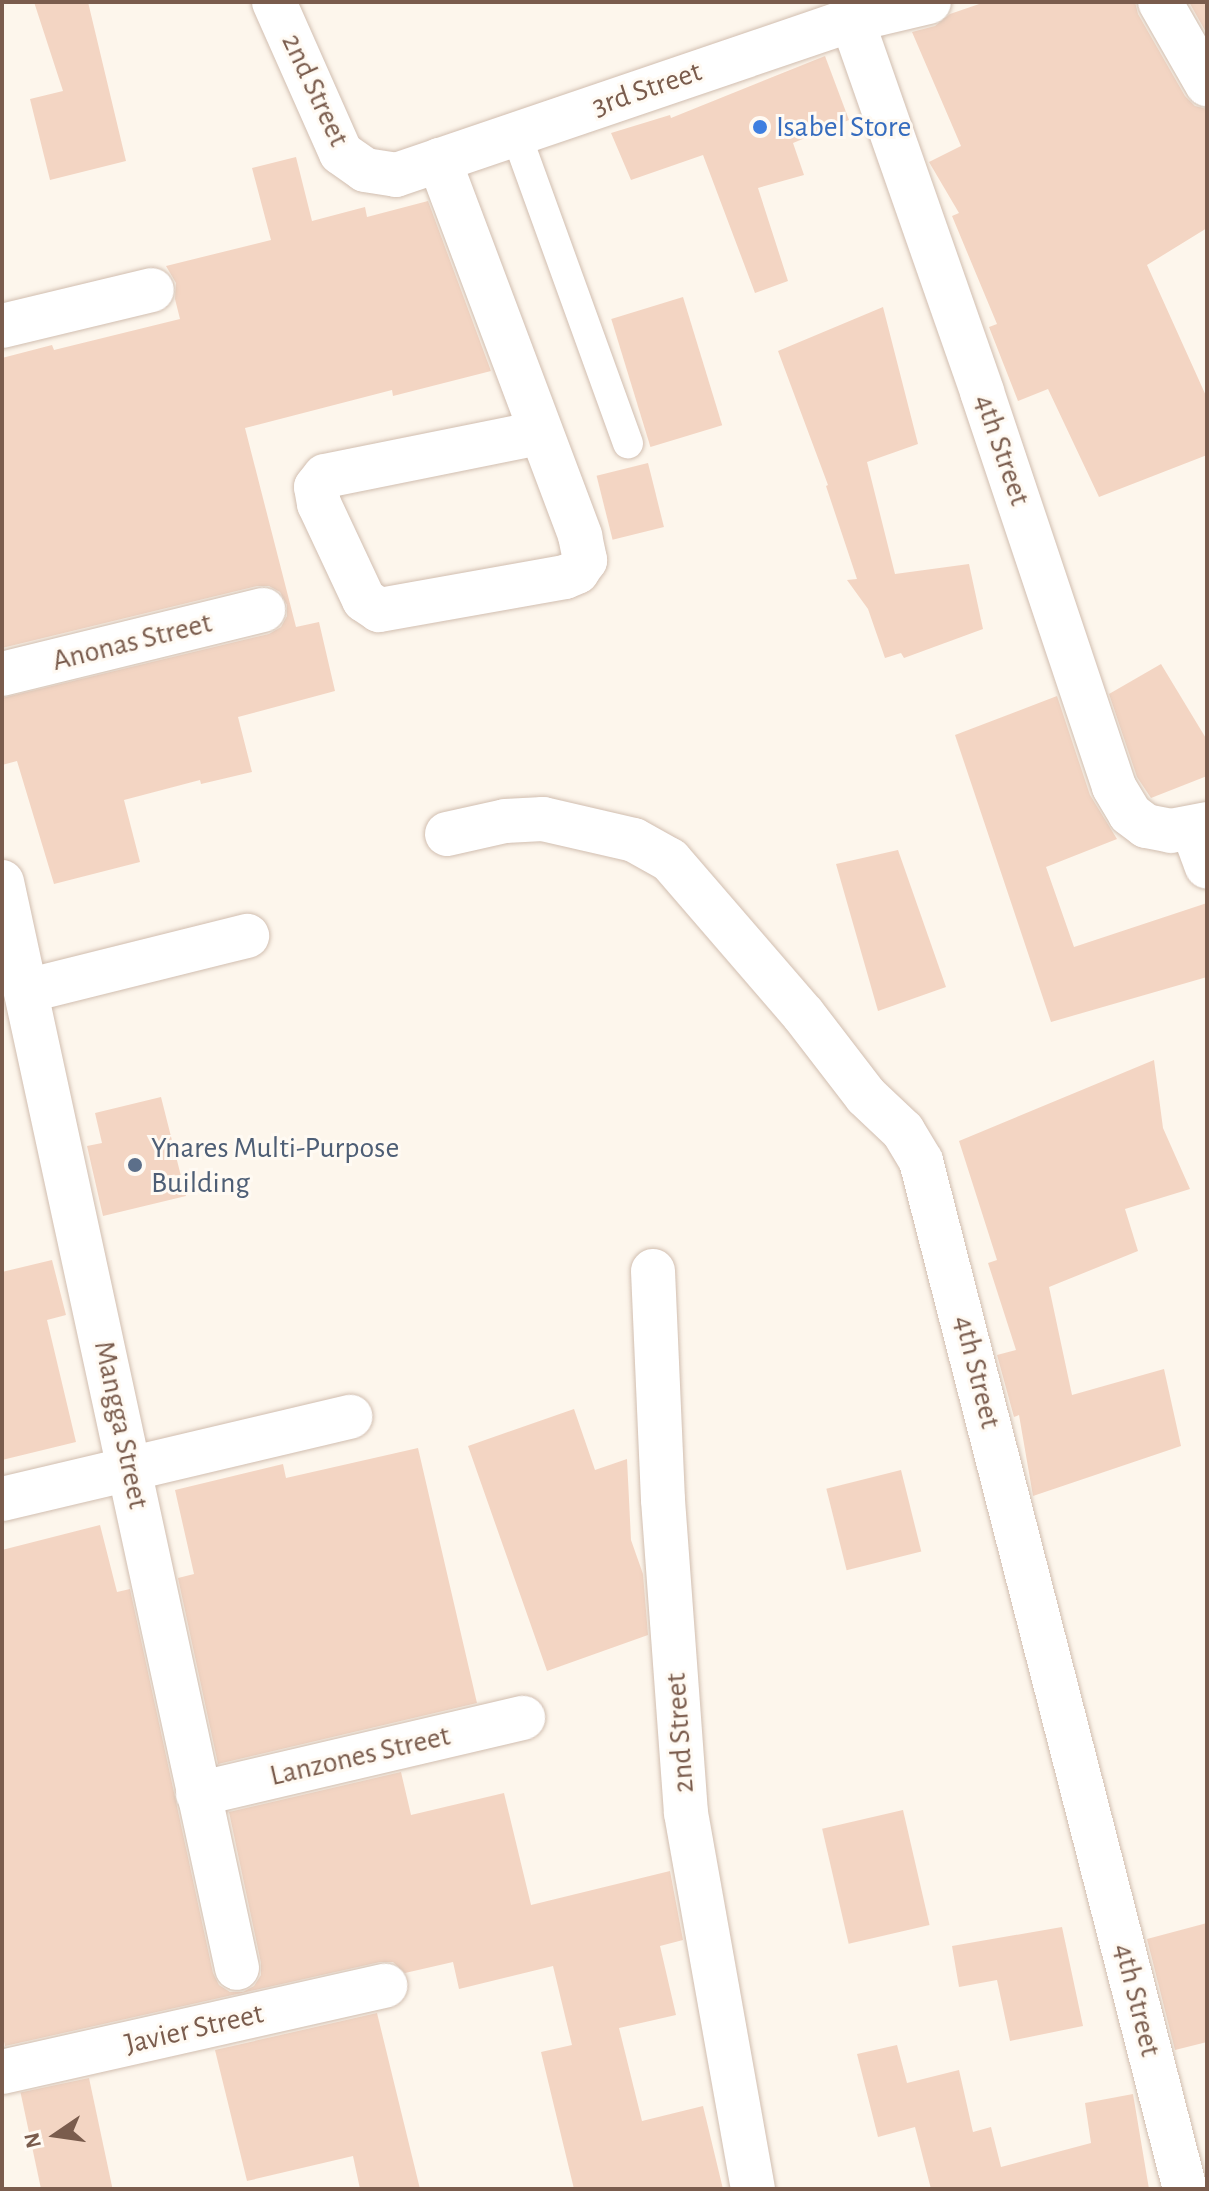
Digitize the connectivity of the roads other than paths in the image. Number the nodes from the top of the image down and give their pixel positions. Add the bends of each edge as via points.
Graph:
1 (274, 2) edge
2 (929, 2) edge
3 (1160, 2) edge
4 (852, 20) junction
5 (1207, 84) edge
6 (516, 134) junction
7 (439, 160) junction
8 (365, 170) joint
9 (152, 290) dead end
10 (2, 326) edge
11 (539, 433) junction
12 (628, 443) dead end
13 (263, 610) dead end
14 (2, 674) edge
15 (447, 834) dead end
16 (1202, 840) edge
17 (2, 882) edge
18 (247, 936) dead end
19 (26, 991) junction
20 (653, 1271) dead end
21 (350, 1417) dead end
22 (131, 1468) junction
23 (2, 1499) edge
24 (523, 1718) dead end
25 (198, 1794) junction
26 (237, 1968) dead end
27 (385, 1986) dead end
28 (2, 2072) edge
29 (753, 2189) edge
30 (1185, 2189) edge

1 - 8 street, 2nd Street via 341,153
2 - 4 street, 3rd Street
3 - 5 street
4 - 6 street, 3rd Street
4 - 16 street, 4th Street via 1114,787 1130,814 1146,826
6 - 7 street, 3rd Street
6 - 12 lane
7 - 8 street, 3rd Street via 396,175
7 - 11 street
9 - 10 street
11 - 11 street via 580,536 585,560 577,572 379,610 364,600 319,504 316,487 325,476
13 - 14 street, Anonas Street
15 - 30 street, 4th Street via 543,819 634,840 670,860 866,1096 903,1131 921,1161
17 - 19 street, Mangga Street
18 - 19 street
19 - 22 street, Mangga Street
20 - 29 street, 2nd Street via 686,1813
21 - 22 street
22 - 23 street
22 - 25 street, Mangga Street
24 - 25 street, Lanzones Street
25 - 26 street, Mangga Street
27 - 28 street, Javier Street

